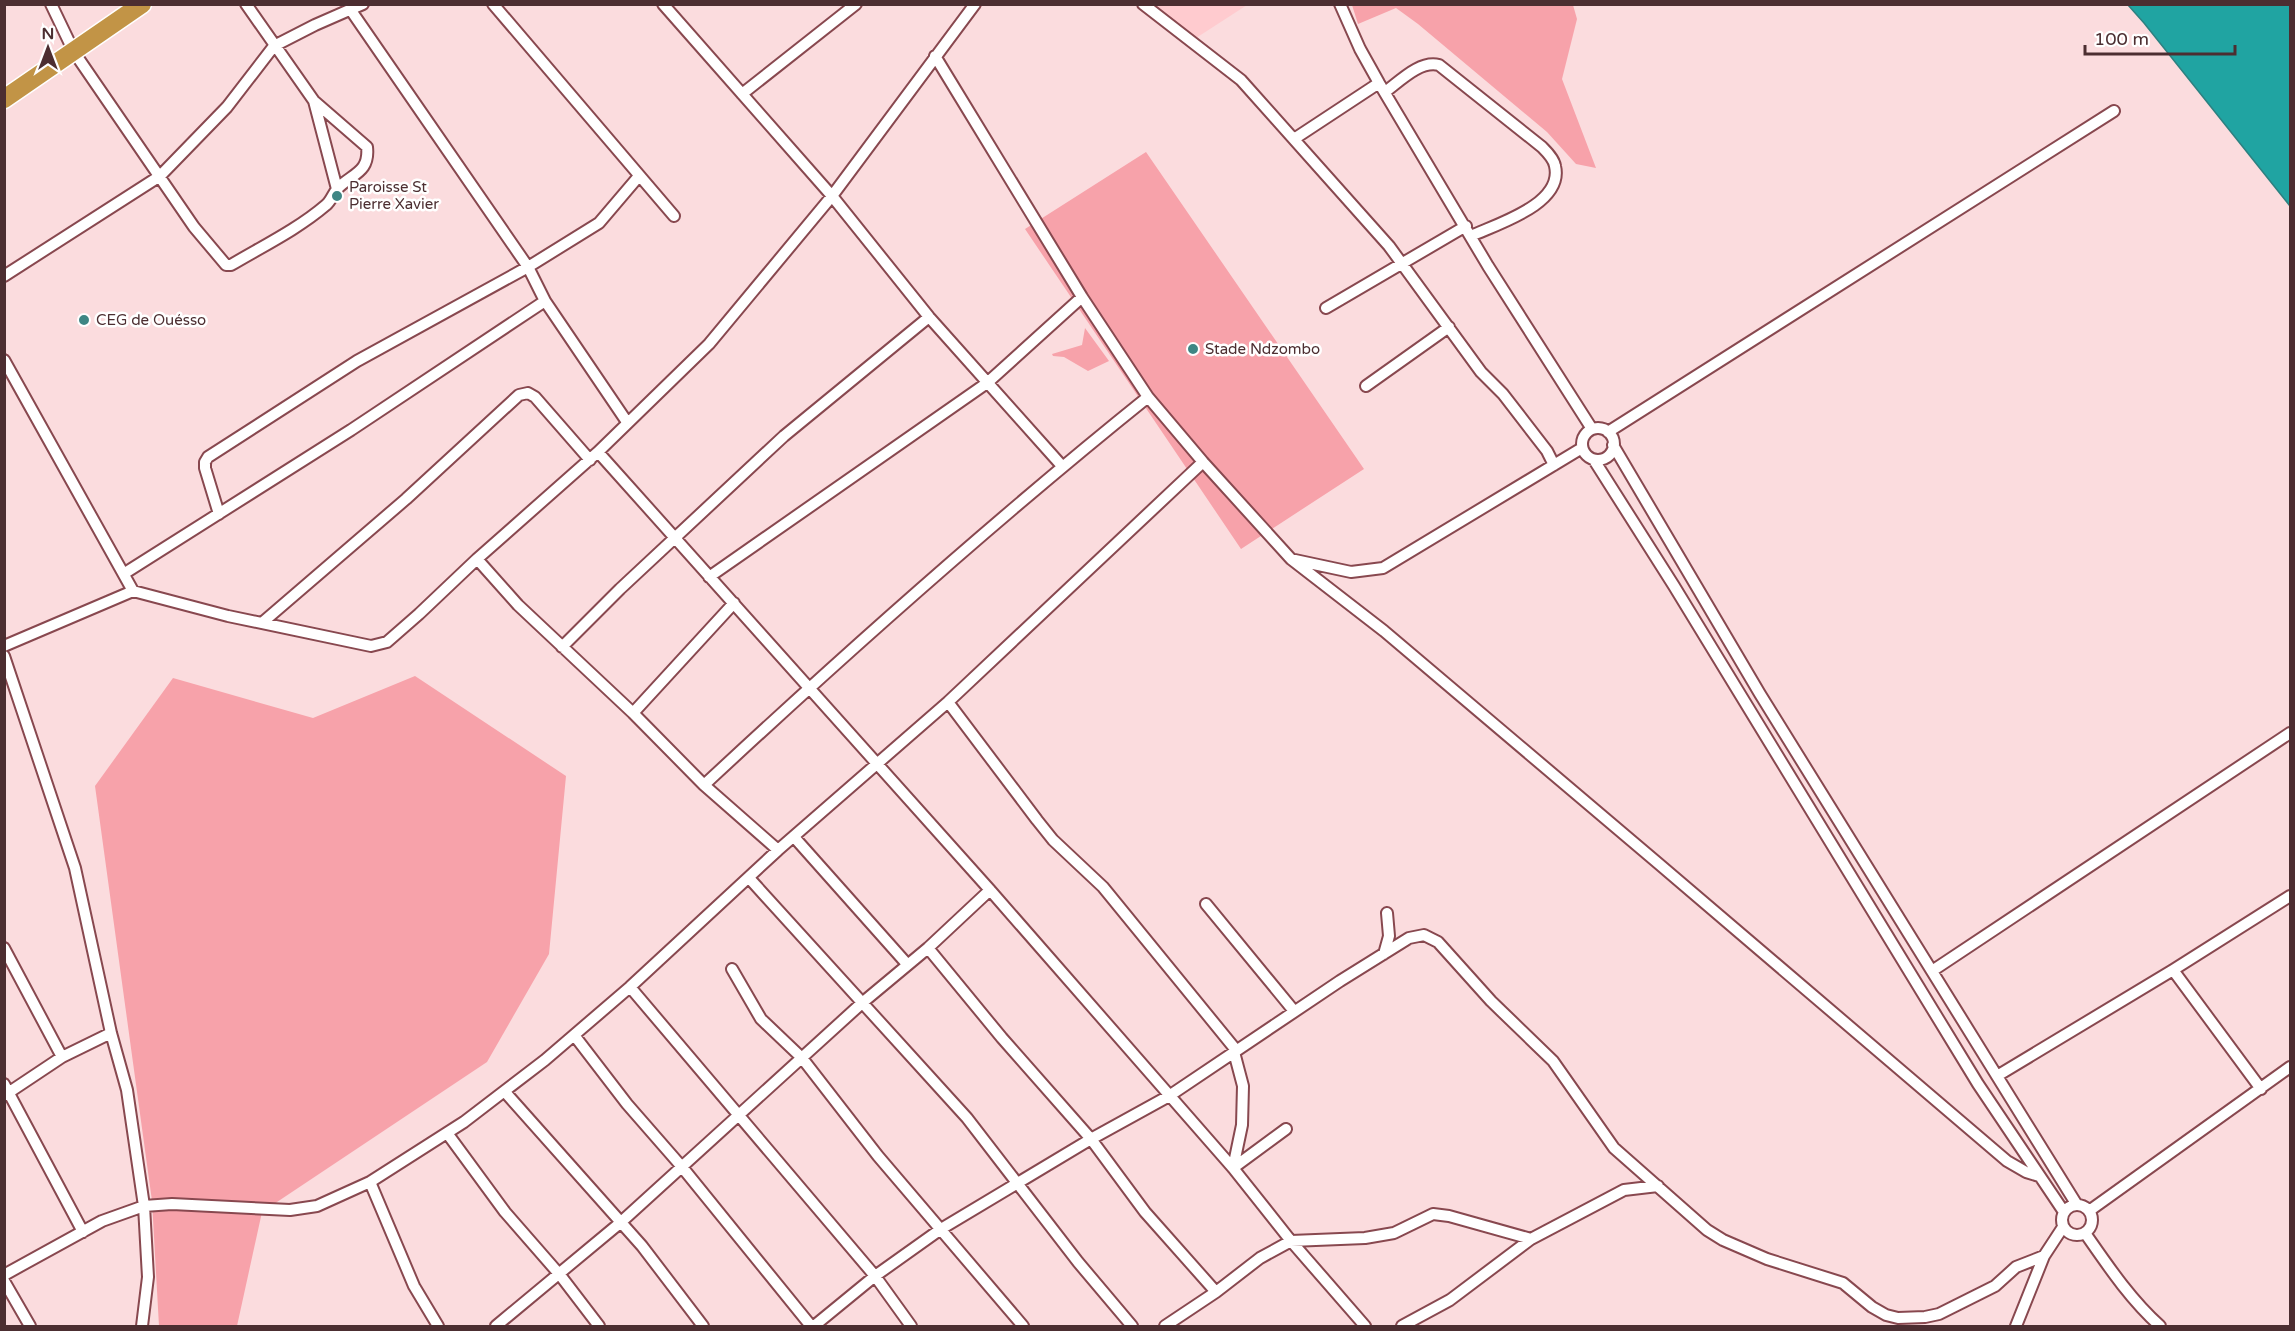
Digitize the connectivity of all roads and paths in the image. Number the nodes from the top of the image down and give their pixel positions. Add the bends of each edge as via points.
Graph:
1 (51, 4) edge
2 (142, 4) edge
3 (246, 4) edge
4 (363, 4) edge
5 (493, 4) edge
6 (663, 4) edge
7 (856, 4) edge
8 (1143, 4) edge
9 (1340, 4) edge
10 (970, 7) edge
11 (350, 9) junction
12 (274, 46) junction
13 (74, 52) junction
14 (935, 56) junction
15 (1382, 87) junction
16 (742, 94) junction
17 (4, 99) edge
18 (314, 101) junction
19 (2114, 111) dead end
20 (1294, 139) junction
21 (160, 176) junction
22 (639, 176) junction
23 (337, 189) junction
24 (832, 196) junction
25 (674, 216) dead end
26 (1468, 231) junction
27 (1403, 265) junction
28 (528, 267) junction
29 (4, 276) edge
30 (1082, 297) junction
31 (545, 301) junction
32 (1326, 308) dead end
33 (929, 317) junction
34 (1449, 327) junction
35 (4, 360) edge
36 (987, 382) junction
37 (1366, 386) dead end
38 (1148, 397) junction
39 (627, 422) junction
40 (1592, 429) junction
41 (1608, 432) junction
42 (1614, 445) junction
43 (1582, 448) junction
44 (594, 456) junction
45 (1594, 460) junction
46 (1203, 462) junction
47 (1554, 465) junction
48 (1062, 466) junction
49 (219, 514) junction
50 (674, 538) junction
51 (477, 559) junction
52 (1291, 559) junction
53 (125, 573) junction
54 (710, 577) junction
55 (133, 591) junction
56 (734, 603) junction
57 (263, 622) junction
58 (4, 646) edge
59 (562, 647) junction
60 (4, 656) edge
61 (809, 688) junction
62 (948, 702) junction
63 (633, 713) junction
64 (2290, 733) edge
65 (875, 764) junction
66 (704, 785) junction
67 (794, 837) junction
68 (778, 850) junction
69 (749, 878) junction
70 (990, 890) junction
71 (2290, 896) edge
72 (1206, 904) dead end
73 (1387, 913) dead end
74 (4, 948) edge
75 (928, 948) junction
76 (1384, 954) junction
77 (907, 964) junction
78 (732, 969) dead end
79 (1932, 970) junction
80 (2173, 970) junction
81 (630, 987) junction
82 (862, 1003) junction
83 (1294, 1011) junction
84 (111, 1033) junction
85 (574, 1035) junction
86 (1235, 1051) junction
87 (62, 1057) junction
88 (802, 1058) junction
89 (2290, 1067) edge
90 (1997, 1076) junction
91 (2260, 1089) junction
92 (6, 1091) edge
93 (505, 1092) junction
94 (1169, 1096) junction
95 (739, 1116) junction
96 (1286, 1129) dead end
97 (447, 1133) junction
98 (1090, 1139) junction
99 (682, 1167) junction
100 (1233, 1168) junction
101 (2039, 1176) junction
102 (370, 1182) junction
103 (1016, 1182) junction
104 (1658, 1186) junction
105 (2078, 1205) junction
106 (144, 1206) junction
107 (2089, 1211) junction
108 (2064, 1212) junction
109 (620, 1223) junction
110 (2063, 1227) junction
111 (941, 1229) junction
112 (83, 1232) junction
113 (2085, 1233) junction
114 (1531, 1239) junction
115 (1291, 1241) junction
116 (2044, 1256) junction
117 (4, 1275) edge
118 (560, 1275) junction
119 (875, 1276) junction
120 (4, 1281) edge
121 (1216, 1292) junction
122 (30, 1326) edge
123 (142, 1326) edge
124 (438, 1326) edge
125 (496, 1326) edge
126 (599, 1326) edge
127 (703, 1326) edge
128 (813, 1326) edge
129 (911, 1326) edge
130 (1023, 1326) edge
131 (1132, 1326) edge
132 (1165, 1326) edge
133 (1365, 1326) edge
134 (1402, 1326) edge
135 (2016, 1326) edge
136 (2160, 1326) edge

1 - 13 street
2 - 13 highway
3 - 12 street
4 - 11 street
5 - 22 street
6 - 16 street
7 - 16 street
8 - 20 street via 1241,80
9 - 15 street
10 - 14 street
11 - 12 street
11 - 28 street
12 - 18 street
12 - 21 street via 227,107
13 - 17 highway
13 - 21 street
14 - 24 street
14 - 30 street
15 - 20 street
15 - 26 street
15 - 26 street via 1423,66 1439,65 1550,157 1555,176 1545,199
16 - 24 street
18 - 23 street
18 - 23 street via 367,147 367,163
19 - 41 street
20 - 27 street
21 - 23 street via 194,227 226,265 297,225 326,205
21 - 29 street
22 - 25 street
22 - 28 street via 599,223
24 - 33 street
24 - 39 street via 709,344
26 - 27 street
26 - 40 street
27 - 32 street
27 - 34 street
28 - 31 street
28 - 49 street via 357,361 208,457 205,468
30 - 36 street
30 - 38 street
31 - 39 street
31 - 49 street
33 - 36 street
33 - 50 street via 784,436
34 - 37 street
34 - 47 street
35 - 53 street
36 - 48 street
36 - 54 street
38 - 46 street
38 - 48 street
39 - 44 street
40 - 41 street
40 - 43 street via 1585,434
41 - 42 street
42 - 45 street via 1608,457
42 - 79 street via 1760,694
43 - 45 street
43 - 47 street
44 - 50 street
44 - 51 street
44 - 57 street via 535,397 528,393 519,395
45 - 101 street via 1978,1084
46 - 52 street
46 - 62 street
47 - 52 street via 1383,568 1351,572
48 - 61 street
49 - 53 street
50 - 54 street
50 - 59 street
51 - 57 street via 411,621 379,645
51 - 59 street
52 - 101 street via 1455,691 2007,1161
53 - 55 street
54 - 56 street
55 - 57 street
55 - 58 street
56 - 61 street
56 - 63 street
59 - 63 street
60 - 84 street via 75,868
61 - 65 street
61 - 66 street
62 - 65 street
62 - 86 street via 1036,820 1103,887
63 - 66 street
64 - 79 street
65 - 67 street
65 - 70 street
66 - 68 street
67 - 68 street
67 - 77 street
68 - 69 street
69 - 81 street
69 - 82 street
70 - 75 street
70 - 94 street
71 - 80 street
72 - 83 street
73 - 76 street via 1389,936
74 - 87 street
75 - 77 street
75 - 98 street
76 - 83 street
76 - 104 street via 1417,936 1438,942 1552,1061 1610,1144
77 - 82 street
78 - 88 street via 761,1019
79 - 90 street
80 - 90 street
80 - 91 street
81 - 85 street
81 - 95 street
82 - 88 street
82 - 103 street via 967,1118
83 - 86 street
84 - 87 street
84 - 106 street via 127,1090
85 - 93 street
85 - 99 street
86 - 94 street
86 - 100 street via 1243,1086 1242,1125
87 - 92 street
88 - 95 street
88 - 111 street
89 - 91 street
90 - 105 street
91 - 107 street
92 - 112 street
93 - 97 street
93 - 109 street
94 - 98 street
94 - 100 street
95 - 99 street
95 - 119 street
96 - 100 street
97 - 102 street
97 - 118 street via 505,1212
98 - 103 street
98 - 121 street via 1145,1212
99 - 109 street
99 - 128 street
100 - 115 street
101 - 108 street
102 - 106 street via 317,1206 297,1210
102 - 124 street via 414,1286
103 - 111 street
103 - 131 street
104 - 114 street via 1624,1190
104 - 116 street via 1723,1240 1767,1259 1843,1283 1872,1307 1898,1318 1939,1314 1995,1286 2016,1267
105 - 107 street
105 - 108 street
106 - 112 street
106 - 123 street via 148,1277
107 - 113 street via 2092,1223
108 - 110 street
109 - 118 street
109 - 127 street
110 - 113 street via 2075,1236
110 - 116 street
111 - 119 street
111 - 130 street
112 - 117 street
113 - 136 street via 2139,1308
114 - 115 street via 1433,1214 1394,1233
114 - 134 street via 1450,1300
115 - 121 street via 1260,1258
115 - 133 street
116 - 135 street
118 - 125 street
118 - 126 street
119 - 128 street
119 - 129 street
120 - 122 street
121 - 132 street

